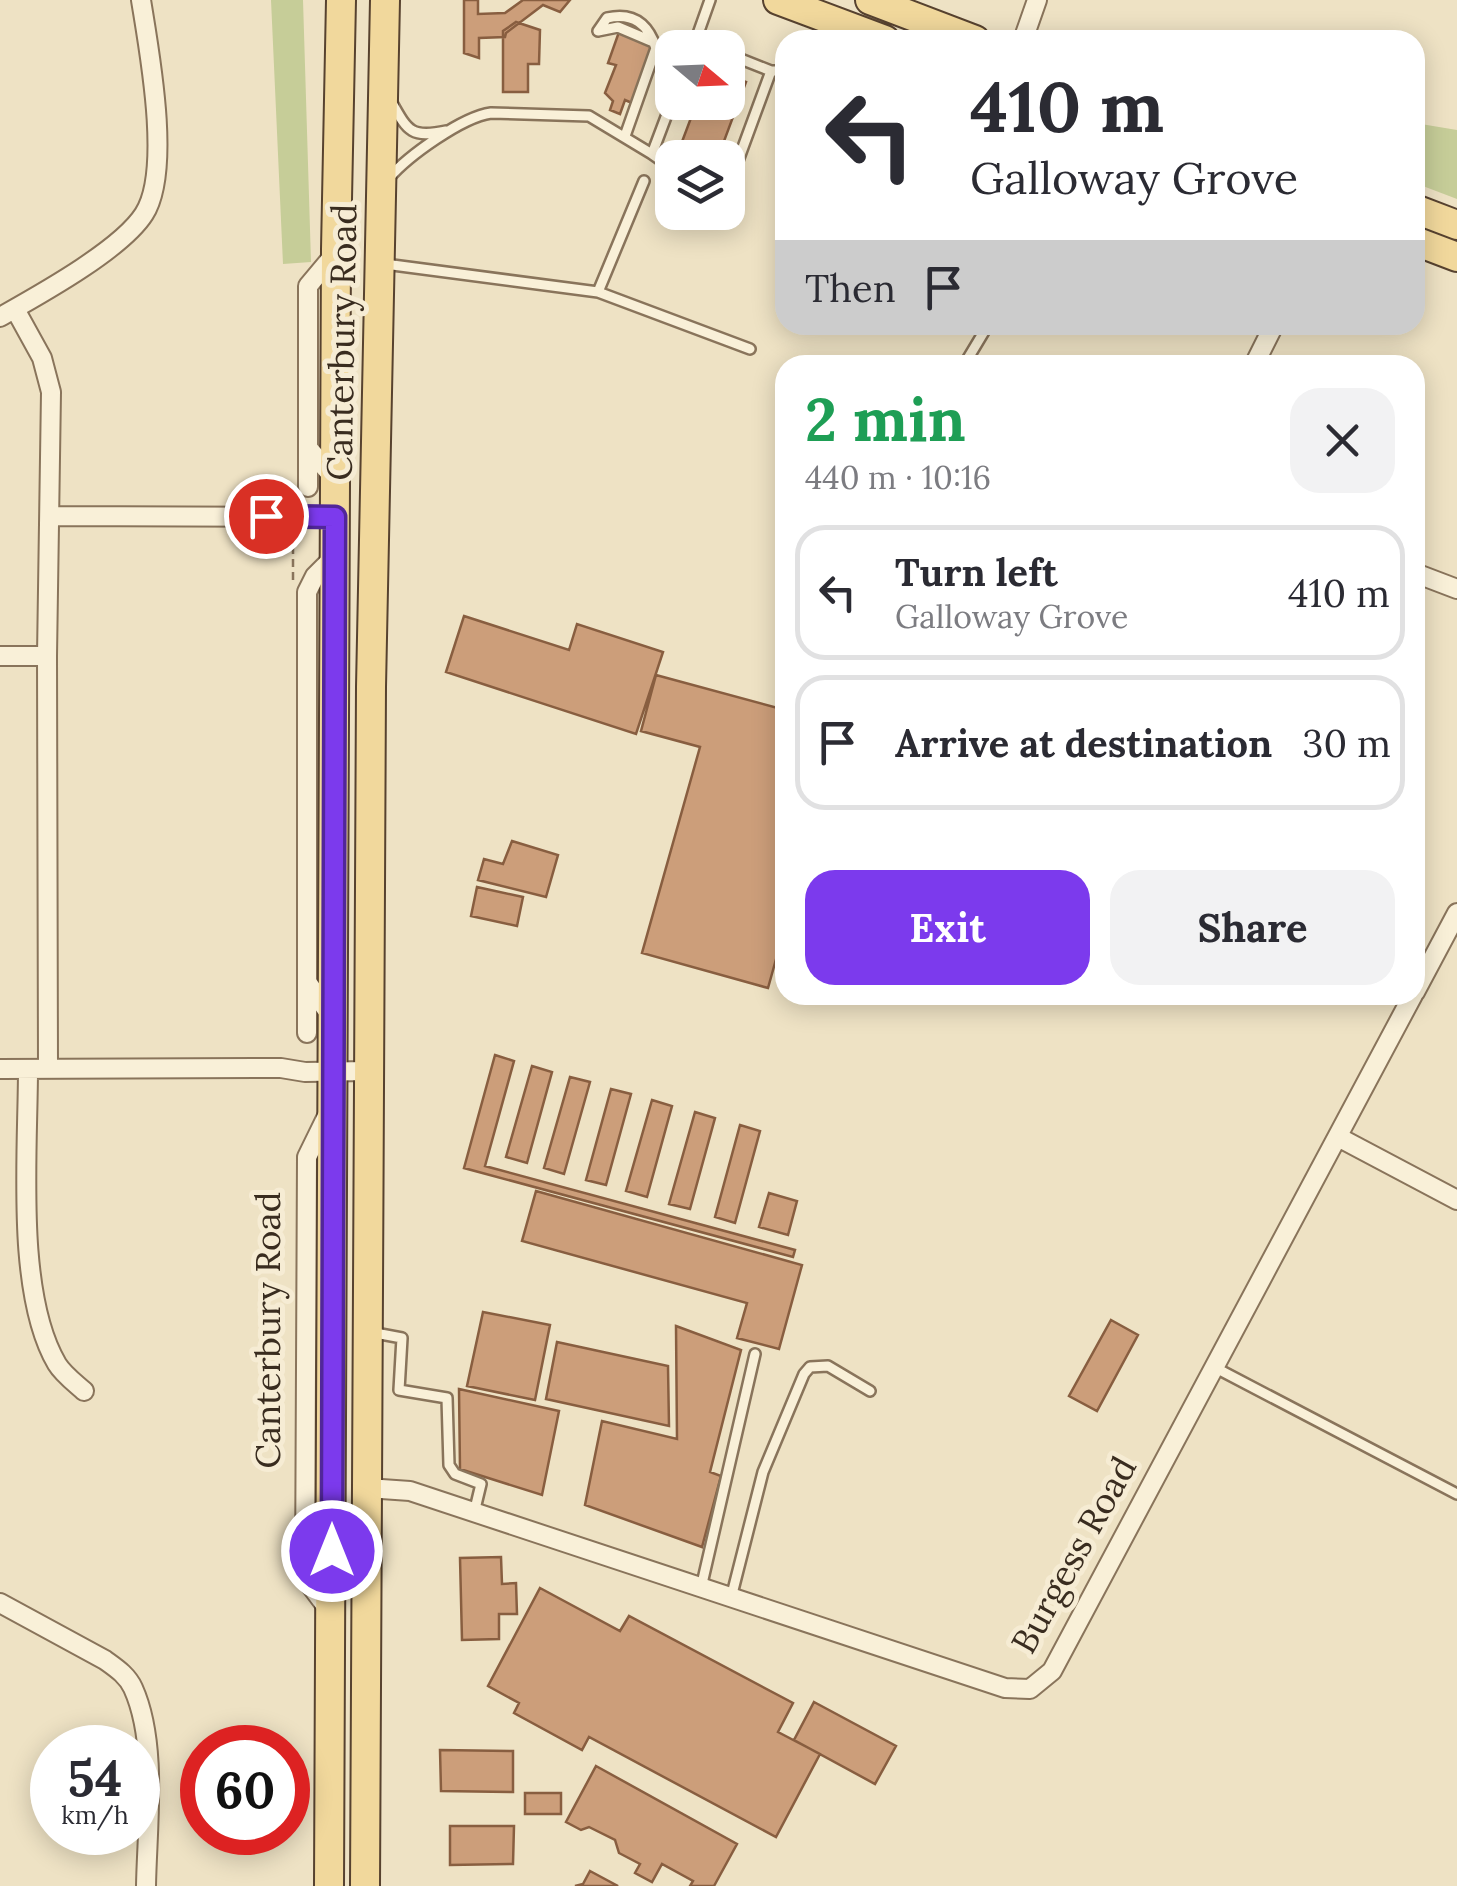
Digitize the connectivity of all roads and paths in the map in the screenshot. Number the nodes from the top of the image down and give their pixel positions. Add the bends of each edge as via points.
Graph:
1 (141, 0) edge
2 (329, 0) edge
3 (341, 0) edge
4 (385, 0) edge
5 (710, 0) edge
6 (778, 0) edge
7 (870, 0) edge
8 (1038, 0) edge
9 (598, 30) dead end
10 (699, 30) edge
11 (858, 30) edge
12 (948, 30) edge
13 (1027, 30) edge
14 (745, 61) edge
15 (771, 71) junction
16 (775, 71) edge
17 (341, 77) junction
18 (384, 88) junction
19 (665, 120) edge
20 (448, 130) junction
21 (625, 136) junction
22 (745, 142) edge
23 (652, 154) junction
24 (655, 156) edge
25 (644, 181) dead end
26 (382, 187) junction
27 (1425, 213) edge
28 (1457, 225) edge
29 (1425, 245) edge
30 (336, 249) junction
31 (1457, 257) edge
32 (380, 263) junction
33 (598, 292) junction
34 (8, 313) edge
35 (750, 348) dead end
36 (308, 448) junction
37 (336, 479) junction
38 (308, 487) dead end
39 (50, 516) junction
40 (335, 517) junction
41 (375, 518) junction
42 (335, 556) junction
43 (1425, 577) edge
44 (1457, 589) edge
45 (0, 656) edge
46 (47, 656) junction
47 (1457, 913) edge
48 (1425, 973) edge
49 (306, 982) junction
50 (1408, 1005) edge
51 (334, 1021) junction
52 (307, 1033) dead end
53 (368, 1066) junction
54 (38, 1068) junction
55 (334, 1068) junction
56 (0, 1069) edge
57 (1338, 1137) junction
58 (1457, 1200) edge
59 (368, 1332) junction
60 (755, 1354) dead end
61 (1214, 1367) junction
62 (84, 1391) dead end
63 (870, 1391) dead end
64 (367, 1488) junction
65 (1457, 1494) edge
66 (474, 1513) junction
67 (701, 1588) junction
68 (731, 1598) junction
69 (0, 1603) edge
70 (146, 1886) edge
71 (330, 1886) edge
72 (365, 1886) edge

1 - 34 street via 153,76 153,195 143,216 111,246
2 - 17 main road
3 - 17 main road, Canterbury Road
4 - 18 main road, Canterbury Road
5 - 10 lane
6 - 11 main road
7 - 12 main road
8 - 13 street
9 - 21 lane via 607,18 634,19 654,44
14 - 15 lane
15 - 16 lane
15 - 22 lane
17 - 30 main road, Canterbury Road
18 - 20 lane via 409,129 425,135
18 - 26 main road, Canterbury Road
19 - 23 lane
20 - 21 lane via 478,115 576,114
20 - 26 lane
21 - 23 lane
23 - 24 lane
25 - 33 lane
26 - 32 main road, Canterbury Road
27 - 28 main road
29 - 31 main road
30 - 36 street, Canterbury Road via 308,286
30 - 37 main road, Canterbury Road
32 - 33 lane
32 - 41 main road, Canterbury Road
33 - 35 lane
34 - 39 street via 42,358 51,392
36 - 37 street, Canterbury Road
36 - 38 street, Canterbury Road
37 - 40 main road, Canterbury Road
39 - 40 street
39 - 46 street
40 - 41 main road
40 - 42 main road, Canterbury Road
41 - 53 main road, Canterbury Road
42 - 49 street via 308,592
42 - 51 main road, Canterbury Road
43 - 44 street
45 - 46 street
46 - 54 street
47 - 48 street, Burgess Road
49 - 51 street
49 - 52 street
50 - 57 street, Burgess Road
51 - 55 main road, Canterbury Road
53 - 55 street
53 - 59 main road, Canterbury Road
54 - 55 street
54 - 56 street
54 - 62 street via 28,1263 41,1328 58,1366
55 - 71 main road, Canterbury Road
57 - 58 street
57 - 61 street, Burgess Road
59 - 64 main road, Canterbury Road
59 - 66 lane via 402,1338 399,1390 447,1398 450,1465 455,1474 482,1484
60 - 67 lane
61 - 65 lane
61 - 68 street, Burgess Road via 1052,1672 1030,1689 1006,1688
63 - 68 lane via 828,1366 804,1374 763,1472
64 - 66 street, Burgess Road via 402,1490
64 - 72 main road, Canterbury Road
66 - 67 street, Burgess Road
67 - 68 street, Burgess Road
69 - 70 street via 105,1660 132,1686 147,1742

